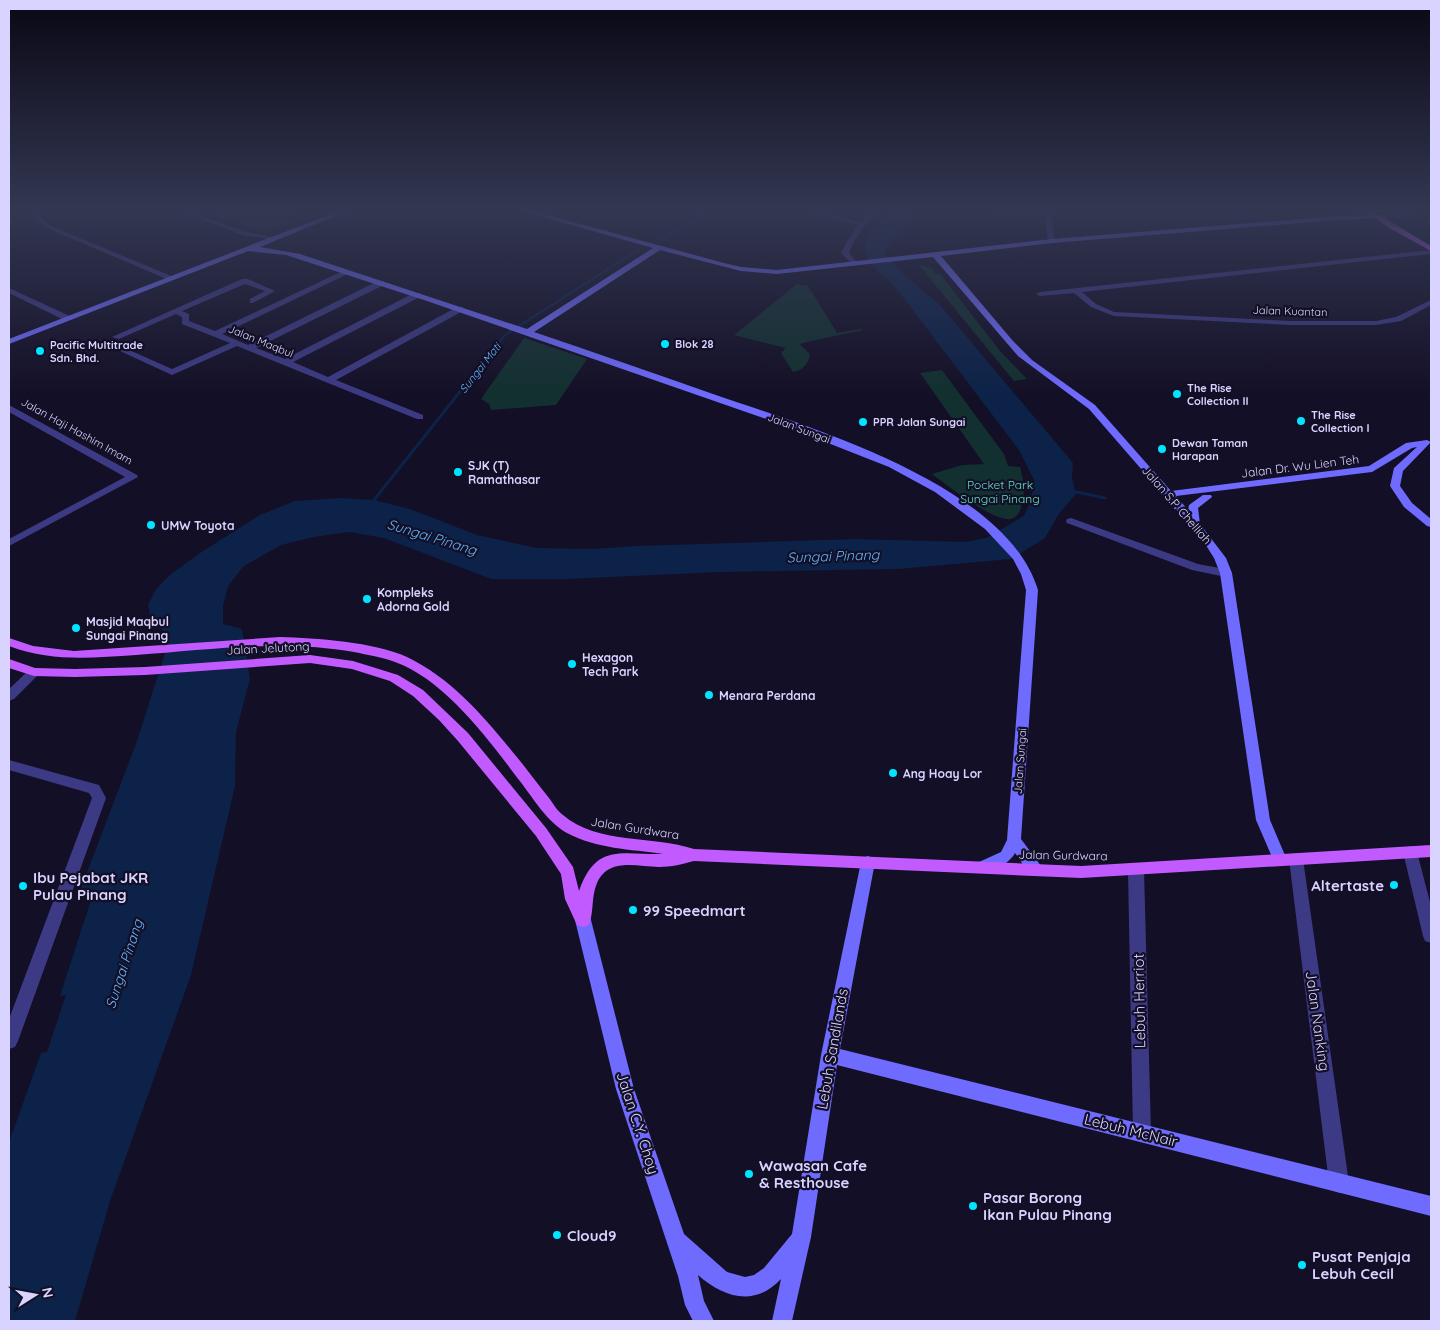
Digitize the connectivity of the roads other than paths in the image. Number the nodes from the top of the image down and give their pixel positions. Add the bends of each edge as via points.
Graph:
1 (158, 272) edge
2 (182, 272) edge
3 (183, 272) edge
4 (348, 272) joint
5 (620, 272) edge
6 (950, 272) edge
7 (1245, 272) edge
8 (170, 277) junction
9 (381, 283) junction
10 (9, 290) edge
11 (1077, 291) junction
12 (1040, 294) dead end
13 (417, 295) junction
14 (253, 300) dead end
15 (1431, 302) edge
16 (460, 309) junction
17 (176, 311) junction
18 (66, 318) junction
19 (525, 331) junction
20 (215, 334) junction
21 (116, 337) dead end
22 (9, 338) edge
23 (9, 342) edge
24 (237, 343) junction
25 (248, 348) junction
26 (124, 352) dead end
27 (285, 363) junction
28 (329, 380) junction
29 (9, 408) edge
30 (420, 418) dead end
31 (1429, 441) edge
32 (1151, 475) junction
33 (1322, 483) dead end
34 (1204, 494) junction
35 (1171, 498) junction
36 (1071, 521) dead end
37 (1195, 524) junction
38 (1431, 524) edge
39 (9, 543) edge
40 (1226, 573) junction
41 (9, 642) edge
42 (9, 663) edge
43 (34, 672) junction
44 (9, 696) edge
45 (9, 765) edge
46 (571, 830) joint
47 (1014, 840) junction
48 (1431, 851) edge
49 (1410, 852) junction
50 (694, 855) junction
51 (1288, 859) junction
52 (868, 862) junction
53 (984, 867) junction
54 (1036, 870) junction
55 (1136, 870) junction
56 (583, 920) junction
57 (1431, 936) edge
58 (9, 1041) edge
59 (830, 1055) junction
60 (1142, 1133) junction
61 (1339, 1183) junction
62 (1431, 1206) edge
63 (801, 1237) junction
64 (676, 1240) junction
65 (704, 1321) edge
66 (782, 1321) edge

1 - 8 street
2 - 8 street
3 - 8 street
4 - 9 street, Jalan Sungai
4 - 20 street
5 - 19 street
6 - 32 street, Jalan S.P. Chelliah via 1020,354 1086,402
7 - 11 street
8 - 18 street
9 - 13 street, Jalan Sungai
9 - 25 street
10 - 18 street
11 - 12 street
11 - 15 street, Jalan Kuantan via 1101,311 1114,314 1290,324 1376,323 1398,318
13 - 16 street, Jalan Sungai
13 - 27 street
14 - 17 street via 271,291 245,281
16 - 19 street, Jalan Sungai
16 - 28 street
17 - 20 street, Jalan Maqbul via 186,316 184,322
17 - 21 street
18 - 22 street
18 - 23 street
19 - 47 street, Jalan Sungai via 794,425 874,458 958,502 1005,541 1024,568 1030,582 1032,603
20 - 24 street, Jalan Maqbul
24 - 25 street, Jalan Maqbul
24 - 26 street via 172,372
25 - 27 street, Jalan Maqbul
27 - 28 street, Jalan Maqbul
28 - 30 street, Jalan Maqbul
29 - 39 street, Jalan Haji Hashim Imam via 133,477
31 - 34 street, Jalan Dr. Wu Lien Teh via 1409,445 1372,469
31 - 38 street via 1398,470 1395,486 1408,505
32 - 34 street via 1168,484
32 - 35 street, Jalan S.P. Chelliah
33 - 34 street, Jalan Dr. Wu Lien Teh
34 - 35 street, Jalan Dr. Wu Lien Teh
34 - 37 street via 1194,507
35 - 37 street, Jalan S.P. Chelliah
36 - 40 street via 1196,567
37 - 40 street, Jalan S.P. Chelliah via 1220,558
40 - 51 street, Jalan S.P. Chelliah via 1263,820
41 - 46 main road, Jalan Jelutong via 32,650 74,655 280,641 311,642 402,659 436,680 486,728 557,820
42 - 43 main road, Jalan Jelutong
43 - 44 street
43 - 56 main road, Jalan Jelutong via 145,671 310,659 353,665 394,678 418,694 463,737 562,861
45 - 58 street via 94,789 99,798
46 - 50 main road, Jalan Gurdwara via 603,841 673,848
47 - 53 street via 1006,856
47 - 54 street
48 - 49 main road, Jalan Gurdwara
49 - 51 main road, Jalan Gurdwara
49 - 57 street
50 - 52 main road, Jalan Gurdwara
50 - 56 main road, Jalan Gurdwara via 666,860 618,859 608,862 586,887
51 - 55 main road, Jalan Gurdwara
51 - 61 street, Jalan Nanking
52 - 53 main road, Jalan Gurdwara
52 - 59 street, Lebuh Sandilands
53 - 54 main road, Jalan Gurdwara
54 - 55 main road, Jalan Gurdwara
55 - 60 street, Lebuh Herriot
56 - 64 street, Jalan C.Y. Choy via 625,1089
59 - 60 street, Lebuh McNair
59 - 63 street, Lebuh Sandilands
60 - 61 street, Lebuh McNair
61 - 62 street, Lebuh McNair
63 - 64 street, Lebuh Sandilands via 770,1276 747,1288 731,1286 718,1279
63 - 66 street, Lebuh Sandilands
64 - 65 street, Jalan C.Y. Choy via 695,1305

